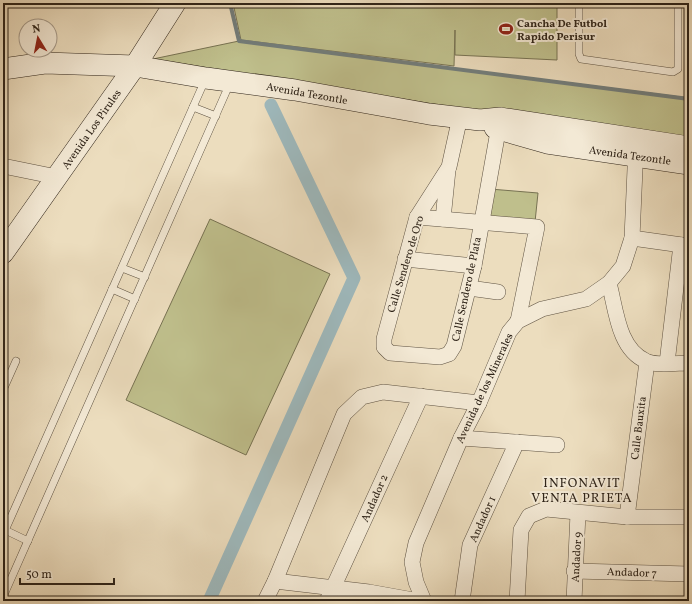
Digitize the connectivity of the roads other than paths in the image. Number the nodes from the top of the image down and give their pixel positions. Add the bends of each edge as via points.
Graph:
1 (175, 3) edge
2 (579, 3) edge
3 (678, 3) edge
4 (3, 58) edge
5 (45, 63) junction
6 (135, 66) junction
7 (3, 69) edge
8 (206, 78) junction
9 (230, 81) junction
10 (193, 107) junction
11 (216, 116) junction
12 (484, 121) junction
13 (689, 147) edge
14 (636, 148) junction
15 (689, 164) edge
16 (3, 166) edge
17 (449, 167) junction
18 (57, 178) junction
19 (418, 217) junction
20 (443, 219) junction
21 (480, 222) junction
22 (632, 238) junction
23 (685, 246) edge
24 (3, 253) edge
25 (405, 259) junction
26 (474, 266) junction
27 (122, 268) junction
28 (145, 277) junction
29 (609, 284) junction
30 (469, 288) junction
31 (112, 290) junction
32 (498, 292) dead end
33 (135, 299) junction
34 (518, 321) junction
35 (448, 354) joint
36 (16, 361) dead end
37 (647, 362) junction
38 (667, 363) junction
39 (689, 364) edge
40 (3, 390) edge
41 (421, 396) junction
42 (479, 403) junction
43 (460, 438) junction
44 (517, 442) junction
45 (557, 445) dead end
46 (578, 513) junction
47 (627, 517) junction
48 (689, 517) edge
49 (4, 533) edge
50 (28, 541) junction
51 (574, 570) junction
52 (689, 574) edge
53 (275, 580) junction
54 (330, 595) edge
55 (367, 596) edge
56 (3, 597) edge
57 (265, 601) edge
58 (413, 601) edge
59 (419, 601) edge
60 (424, 601) edge
61 (462, 601) edge
62 (517, 601) edge
63 (574, 601) edge

1 - 6 street, Avenida Los Pirules
2 - 3 lane via 581,59 673,72 678,69
4 - 5 street
5 - 6 street, Avenida Tezontle
5 - 7 street, Avenida Tezontle
6 - 8 street, Avenida Tezontle
6 - 18 street, Avenida Los Pirules
8 - 9 street, Avenida Tezontle
8 - 10 lane
9 - 11 lane
9 - 12 street, Avenida Tezontle
10 - 11 lane
10 - 27 lane
11 - 28 lane
12 - 14 street, Avenida Tezontle via 547,143
12 - 17 street, Calle Sendero de Oro
12 - 21 street, Calle Sendero de Plata
13 - 14 street, Avenida Tezontle
14 - 15 street, Avenida Tezontle
14 - 22 street, Avenida de los Minerales
16 - 18 street
17 - 19 street, Calle Sendero de Oro
17 - 20 street
18 - 24 street, Avenida Los Pirules
19 - 20 street
19 - 25 street, Calle Sendero de Oro
20 - 21 street
21 - 26 street, Calle Sendero de Plata
21 - 34 street via 537,228
22 - 23 street
22 - 29 street, Avenida de los Minerales via 622,266
23 - 38 street
25 - 26 street
25 - 35 street, Calle Sendero de Oro via 384,347 390,353 440,357
26 - 30 street, Calle Sendero de Plata
27 - 28 lane
27 - 31 lane
28 - 33 lane
29 - 34 street, Avenida de los Minerales via 586,299 542,309
29 - 37 street via 624,340 632,353
30 - 32 street
30 - 35 street, Calle Sendero de Plata via 454,346
31 - 33 lane
31 - 49 lane
33 - 50 lane
34 - 42 street, Avenida de los Minerales via 508,332
36 - 40 lane
37 - 38 street
37 - 47 street, Calle Bauxita
38 - 39 street
41 - 42 street
41 - 53 street via 383,392 362,397 344,414
41 - 54 street, Andador 2
42 - 43 street, Avenida de los Minerales
43 - 44 street
43 - 60 street, Avenida de los Minerales via 416,543 412,562 416,582
44 - 45 street
44 - 61 street, Andador 1 via 470,545
46 - 47 street
46 - 51 street, Andador 9
46 - 62 street via 546,509 529,516 521,530
47 - 48 street
49 - 50 lane
50 - 56 lane
51 - 52 street, Andador 7
51 - 63 street, Andador 9
53 - 54 street
53 - 57 street
54 - 55 street
55 - 58 street
58 - 59 street

